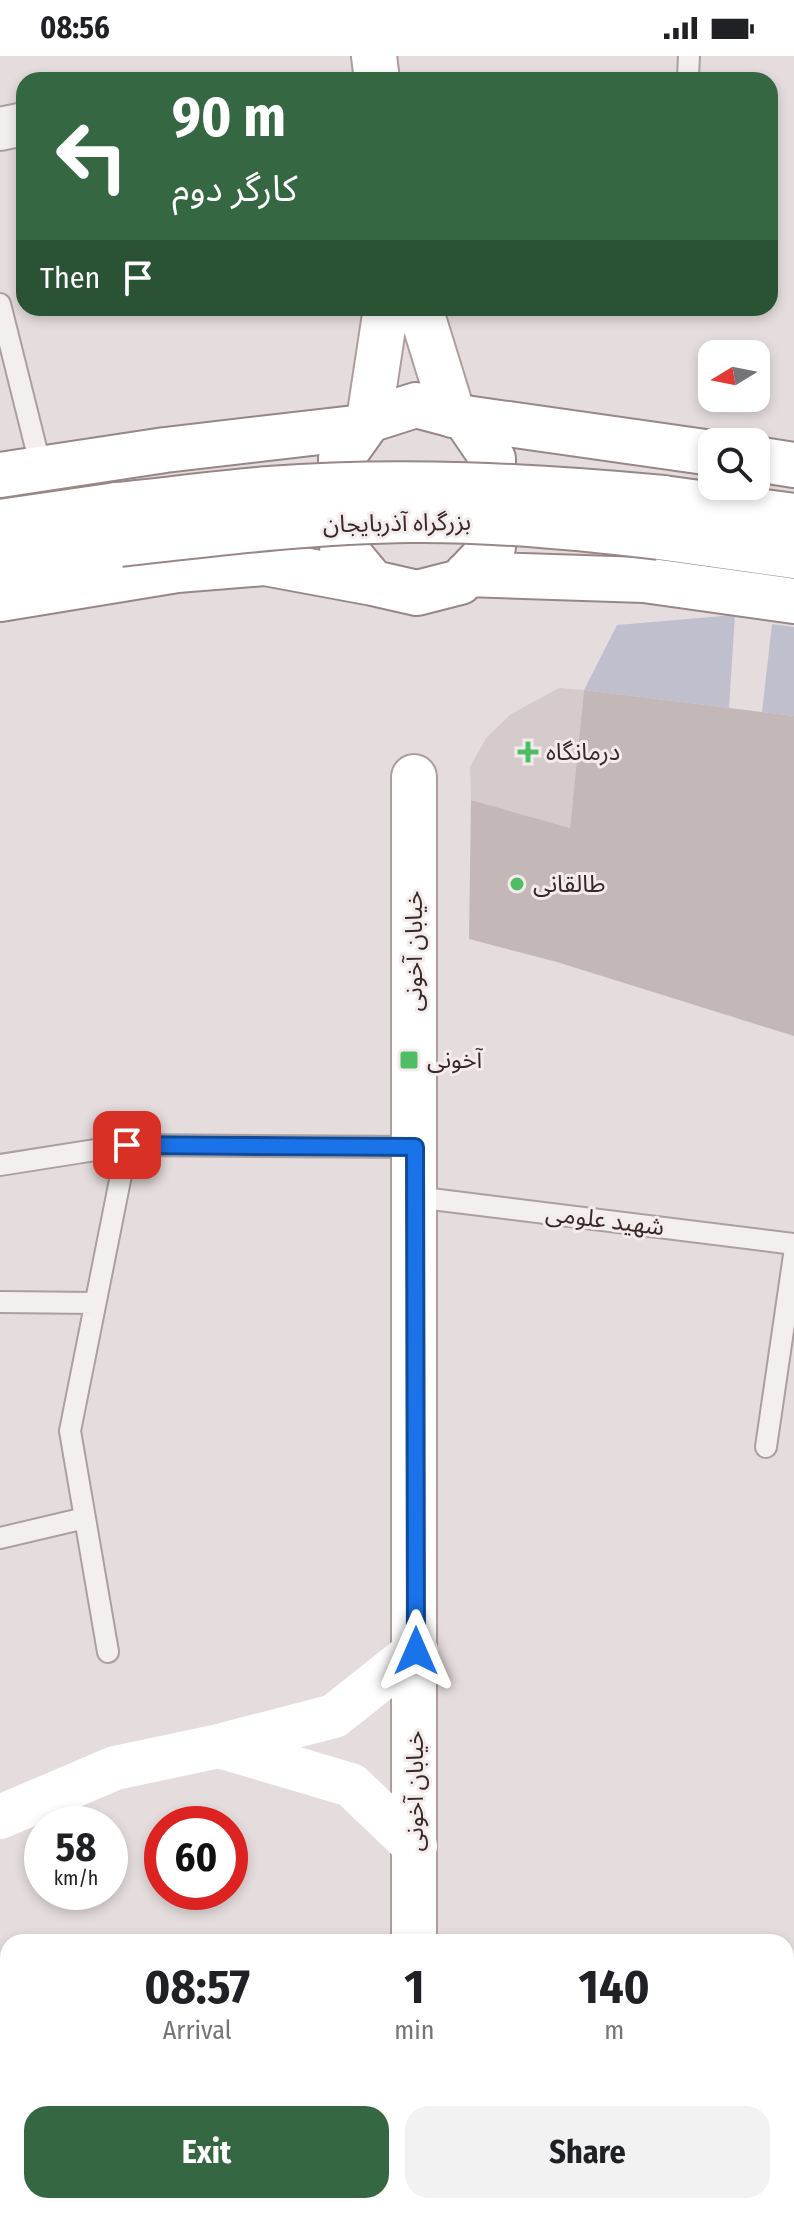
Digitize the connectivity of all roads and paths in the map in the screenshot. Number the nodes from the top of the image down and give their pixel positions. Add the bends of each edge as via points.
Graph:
1 (0, 304) edge
2 (385, 316) edge
3 (423, 316) edge
4 (459, 417) junction
5 (366, 424) junction
6 (663, 445) junction
7 (165, 450) junction
8 (698, 451) edge
9 (770, 461) edge
10 (794, 465) edge
11 (21, 472) edge
12 (794, 516) edge
13 (661, 518) junction
14 (0, 522) edge
15 (119, 524) junction
16 (794, 556) edge
17 (0, 560) edge
18 (177, 570) junction
19 (467, 574) junction
20 (644, 580) junction
21 (373, 583) junction
22 (0, 599) edge
23 (794, 601) edge
24 (414, 777) dead end
25 (127, 1145) junction
26 (415, 1147) junction
27 (0, 1165) edge
28 (415, 1197) junction
29 (794, 1244) edge
30 (794, 1255) edge
31 (0, 1302) edge
32 (95, 1303) junction
33 (766, 1447) dead end
34 (85, 1518) junction
35 (0, 1538) edge
36 (416, 1651) junction
37 (108, 1652) dead end
38 (219, 1746) junction
39 (0, 1817) edge
40 (415, 1846) junction
41 (414, 1934) edge

1 - 11 lane
2 - 5 main road
3 - 4 main road
4 - 5 main road via 416,405
4 - 6 main road
4 - 19 main road via 493,459 493,547
5 - 7 main road
5 - 21 main road via 341,459 342,546
6 - 8 main road
6 - 20 main road via 627,465 609,505 614,547
7 - 11 main road
7 - 18 main road via 201,468 218,505 208,545
9 - 10 main road
12 - 13 main road, بزرگراه آذربایجان
13 - 15 main road, بزرگراه آذربایجان, bridge via 553,524
13 - 16 main road, بزرگراه آذربایجان
14 - 15 main road, بزرگراه آذربایجان
15 - 17 main road, بزرگراه آذربایجان
18 - 21 main road, بزرگراه آذربایجان via 265,563
18 - 22 main road, بزرگراه آذربایجان
19 - 20 main road
19 - 21 main road via 460,582 417,593
20 - 23 main road
24 - 26 main road, خیابان آخونی
25 - 26 lane
25 - 27 lane
25 - 32 lane
26 - 28 main road, خیابان آخونی
28 - 29 lane, شهید علومی
28 - 36 main road, خیابان آخونی
30 - 33 lane
31 - 32 lane
32 - 34 lane via 70,1431
34 - 35 lane
34 - 37 lane
36 - 38 main road via 334,1716
36 - 40 main road, خیابان آخونی
38 - 39 main road via 115,1768
38 - 40 main road via 351,1785
40 - 41 main road, خیابان آخونی

